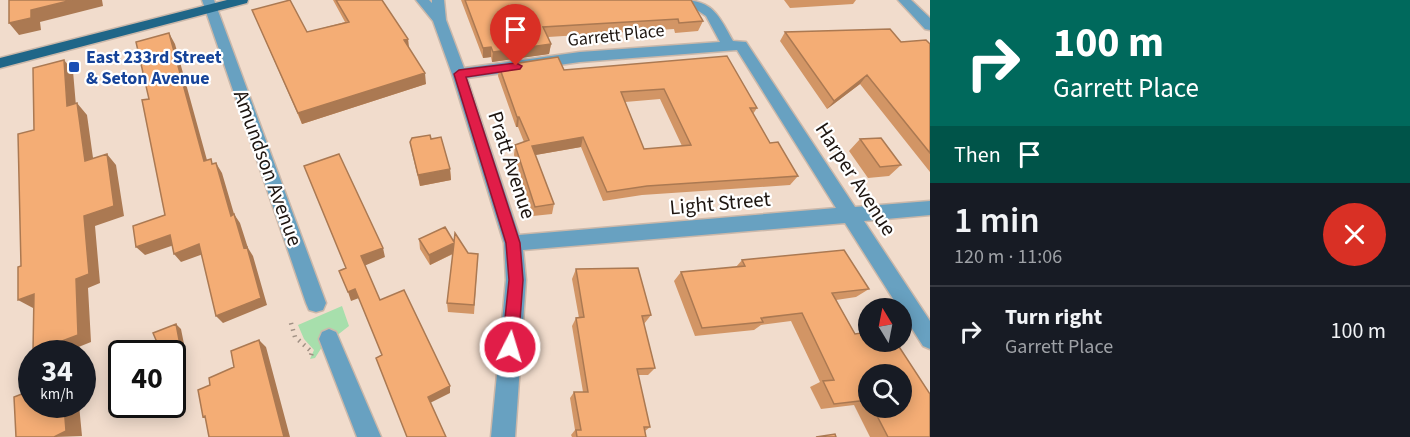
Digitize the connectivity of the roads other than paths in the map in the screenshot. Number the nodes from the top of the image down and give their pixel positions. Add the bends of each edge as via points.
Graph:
1 (242, 0) edge
2 (422, 0) edge
3 (438, 0) edge
4 (687, 0) edge
5 (904, 0) edge
6 (209, 4) edge
7 (439, 20) junction
8 (929, 24) edge
9 (734, 45) junction
10 (0, 63) edge
11 (459, 74) junction
12 (930, 208) edge
13 (850, 214) junction
14 (513, 243) junction
15 (316, 303) dead end
16 (329, 339) dead end
17 (930, 339) edge
18 (369, 437) edge
19 (503, 437) edge

1 - 6 main road
2 - 7 street, Pratt Avenue
3 - 7 street, Pratt Avenue
4 - 9 street, Harper Avenue via 711,14
5 - 8 street
6 - 10 main road
6 - 15 street, Amundson Avenue
7 - 11 street, Pratt Avenue
9 - 11 street, Garrett Place via 591,56
9 - 13 street, Harper Avenue
11 - 14 street, Pratt Avenue
12 - 13 street, Light Street
13 - 14 street, Light Street
13 - 17 street, Harper Avenue
14 - 19 street, Pratt Avenue via 516,280
16 - 18 street

